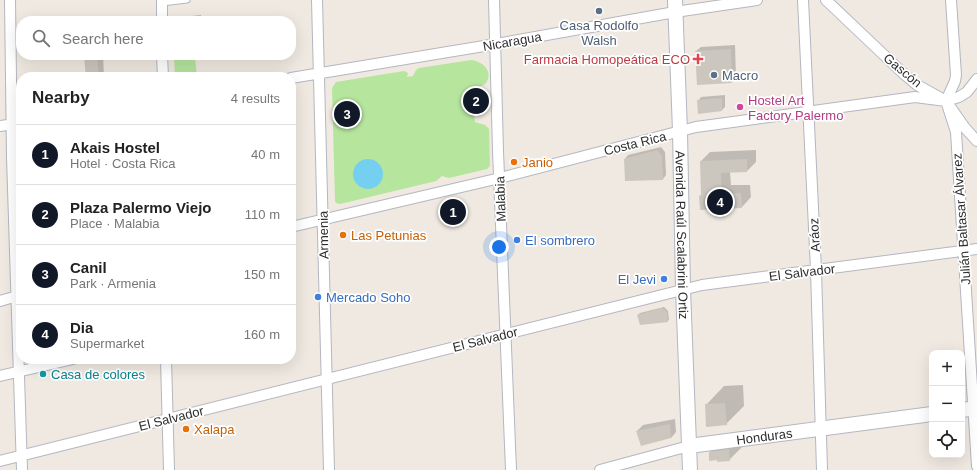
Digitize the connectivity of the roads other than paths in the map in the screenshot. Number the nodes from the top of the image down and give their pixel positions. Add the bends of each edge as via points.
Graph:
1 (10, 0) edge
2 (186, 0) edge
3 (317, 0) edge
4 (494, 0) edge
5 (757, 0) edge
6 (803, 0) edge
7 (826, 0) edge
8 (951, 0) edge
9 (162, 2) edge
10 (675, 6) edge
11 (162, 16) edge
12 (496, 44) junction
13 (162, 60) edge
14 (163, 72) edge
15 (318, 73) junction
16 (296, 77) edge
17 (977, 78) edge
18 (946, 101) junction
19 (16, 106) edge
20 (808, 112) junction
21 (16, 124) edge
22 (0, 126) edge
23 (680, 131) junction
24 (977, 141) edge
25 (500, 178) junction
26 (323, 220) junction
27 (296, 226) edge
28 (977, 249) edge
29 (963, 251) junction
30 (816, 270) junction
31 (683, 290) junction
32 (16, 296) edge
33 (0, 301) edge
34 (505, 334) junction
35 (18, 364) edge
36 (52, 364) edge
37 (166, 364) edge
38 (18, 372) junction
39 (0, 376) edge
40 (327, 379) junction
41 (971, 409) edge
42 (929, 414) edge
43 (168, 418) junction
44 (820, 429) junction
45 (689, 446) junction
46 (22, 455) junction
47 (0, 461) edge
48 (977, 466) edge
49 (22, 470) edge
50 (169, 470) edge
51 (329, 470) edge
52 (511, 470) edge
53 (600, 470) edge
54 (690, 470) edge
55 (822, 470) edge

1 - 19 street
2 - 9 lane
3 - 15 street, Armenia
4 - 12 street, Malabia
5 - 10 street, Nicaragua
6 - 20 street, Aráoz
7 - 18 street, Gascón via 905,75 917,85
8 - 18 street via 956,75
9 - 11 street
10 - 12 street, Nicaragua
10 - 23 main road, Avenida Raúl Scalabrini Ortiz
12 - 15 street, Nicaragua
12 - 25 street, Malabia
13 - 14 street
15 - 16 street, Nicaragua
15 - 26 street, Armenia
17 - 18 street, Costa Rica via 962,96
18 - 20 street, Costa Rica via 915,97
18 - 24 street, Gascón
18 - 29 street, Julián Baltasar Álvarez via 956,132
20 - 23 street, Costa Rica
20 - 30 street, Aráoz
21 - 22 street
23 - 25 street, Costa Rica
23 - 31 main road, Avenida Raúl Scalabrini Ortiz
25 - 26 street, Costa Rica
25 - 34 street, Malabia
26 - 27 street, Costa Rica
26 - 40 street, Armenia
28 - 29 street, El Salvador
29 - 30 street, El Salvador
29 - 41 street, Julián Baltasar Álvarez
30 - 31 street, El Salvador via 702,285
30 - 44 street, Aráoz
31 - 34 street, El Salvador
31 - 45 main road, Avenida Raúl Scalabrini Ortiz
32 - 33 street
34 - 40 street, El Salvador
34 - 52 street, Malabia
35 - 38 street
36 - 38 street
37 - 43 street
38 - 39 street
38 - 46 street
40 - 43 street, El Salvador
40 - 51 street, Armenia
41 - 48 street, Julián Baltasar Álvarez
42 - 44 main road, Honduras
43 - 46 street, El Salvador
43 - 50 street
44 - 45 main road, Honduras
44 - 55 street, Aráoz
45 - 53 street, Honduras
45 - 54 main road, Avenida Raúl Scalabrini Ortiz
46 - 47 street, El Salvador
46 - 49 street

